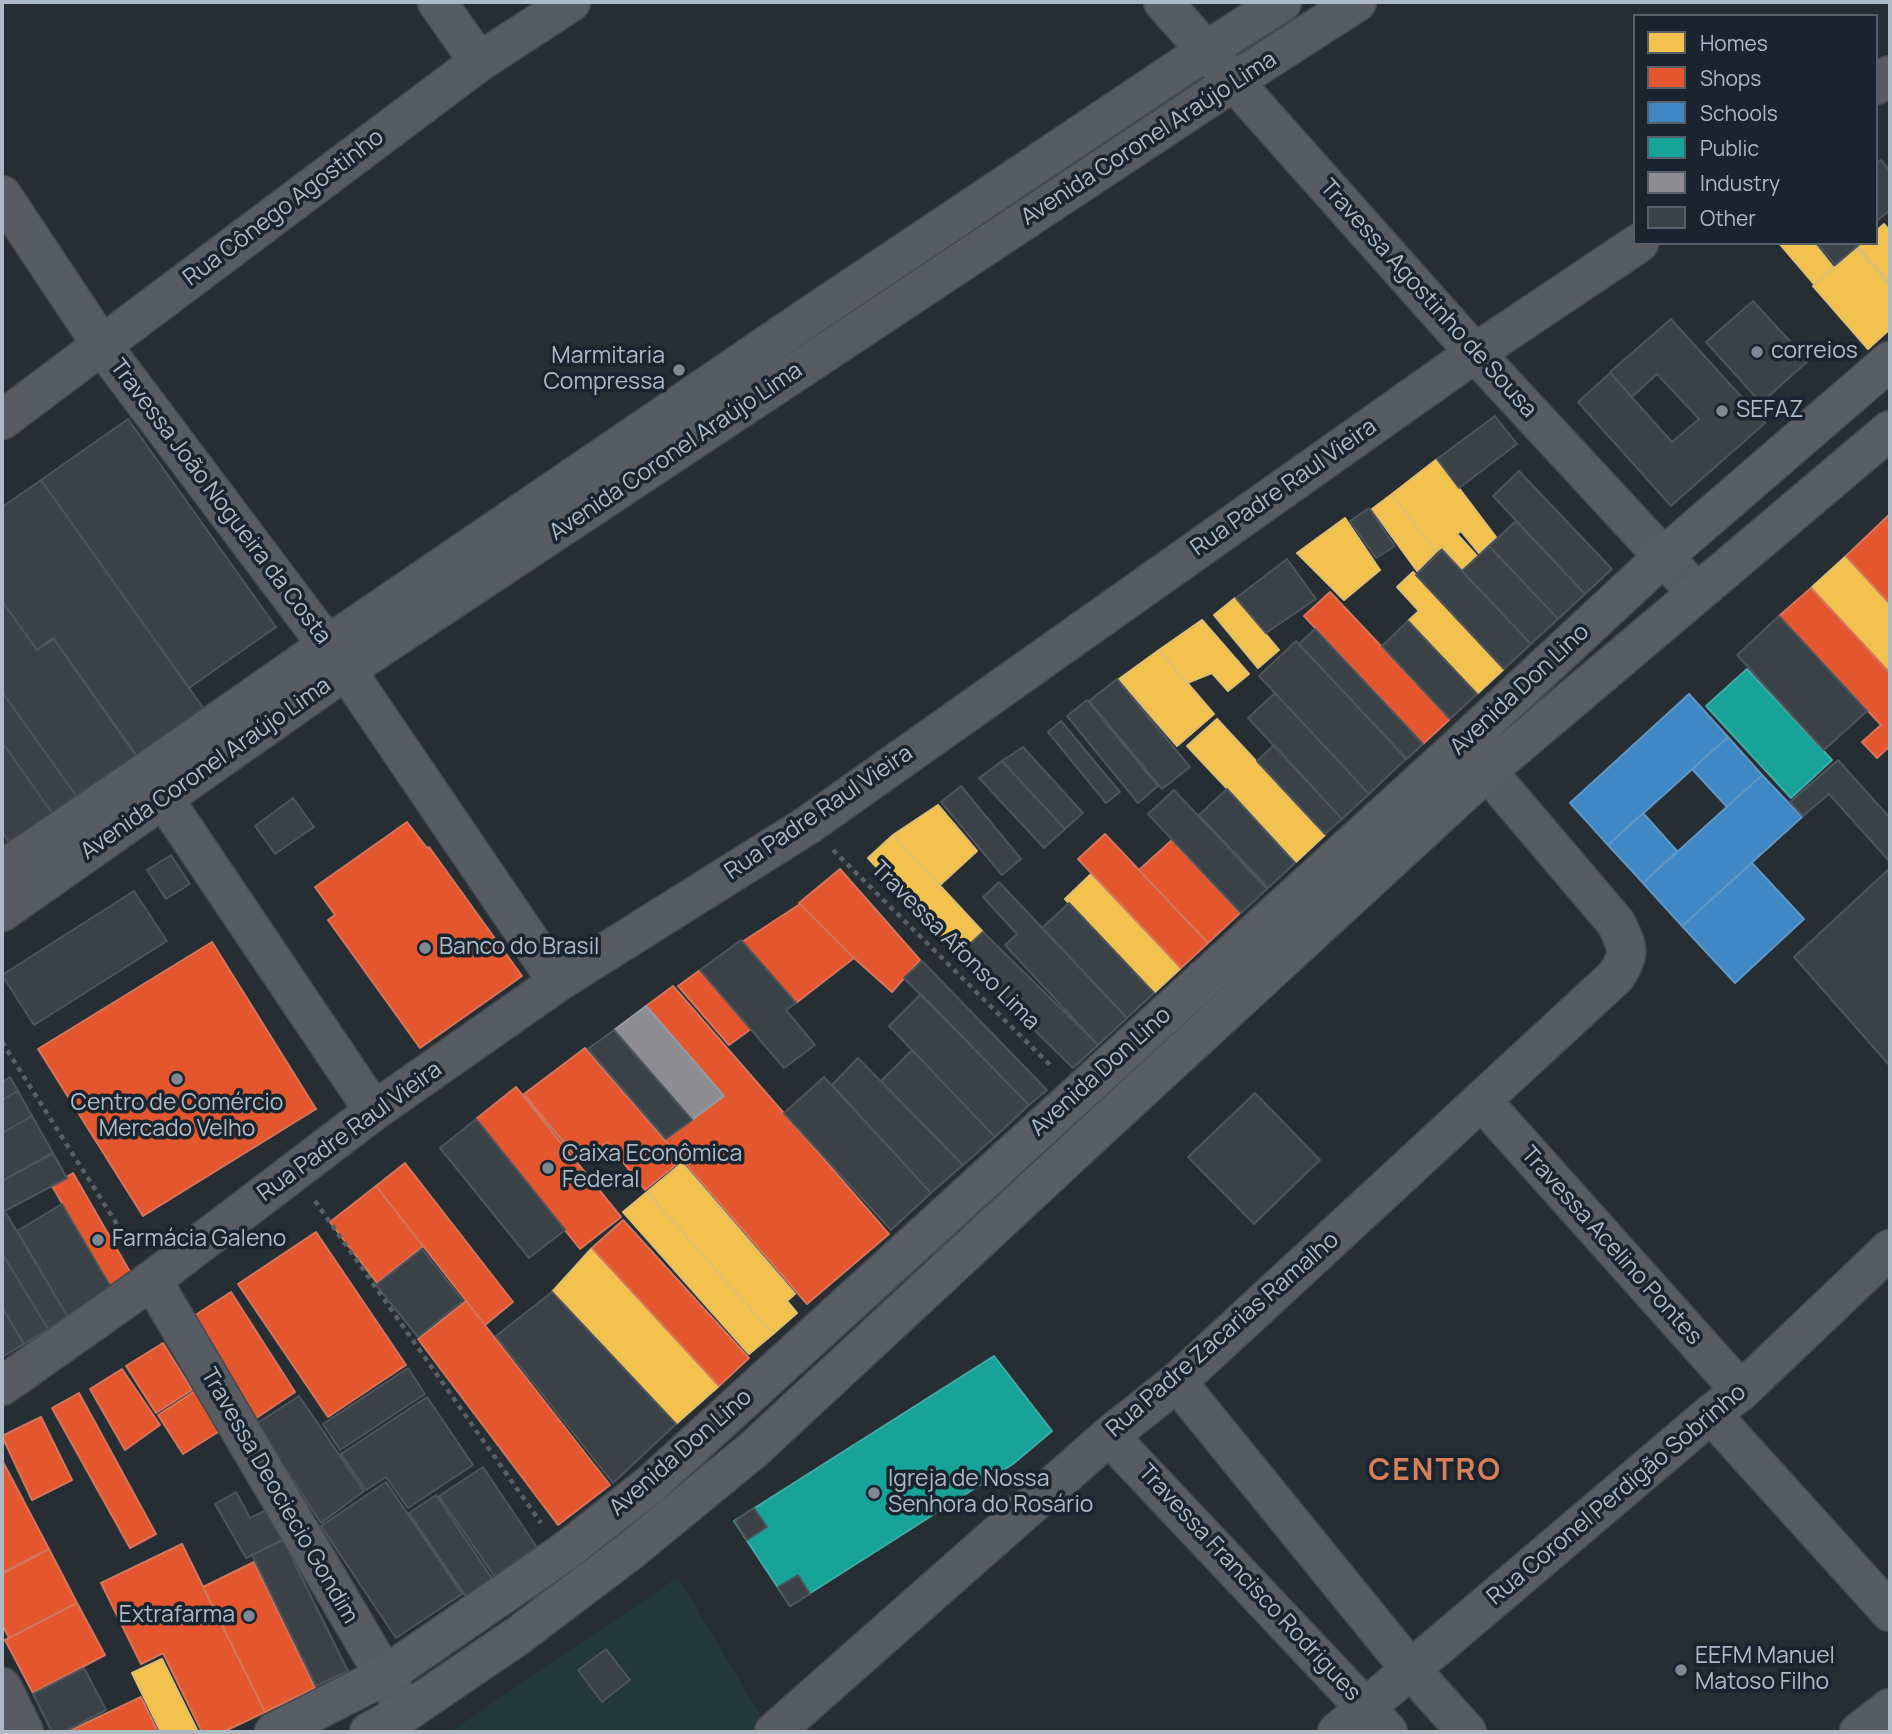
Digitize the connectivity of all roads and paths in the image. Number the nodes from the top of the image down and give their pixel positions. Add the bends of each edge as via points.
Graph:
1 (437, 2) edge
2 (571, 2) edge
3 (1163, 2) edge
4 (1282, 2) edge
5 (1357, 2) edge
6 (1207, 50) junction
7 (479, 62) junction
8 (1233, 82) junction
9 (993, 194) junction
10 (2, 195) edge
11 (1016, 226) junction
12 (1636, 245) edge
13 (804, 320) junction
14 (101, 344) junction
15 (828, 351) junction
16 (1475, 353) junction
17 (1890, 361) edge
18 (2, 419) edge
19 (1890, 430) edge
20 (576, 497) junction
21 (1663, 557) junction
22 (1697, 593) junction
23 (336, 658) junction
24 (1474, 758) junction
25 (155, 785) junction
26 (808, 825) junction
27 (2, 870) edge
28 (2, 912) edge
29 (558, 982) junction
30 (2, 1042) edge
31 (1079, 1092) junction
32 (1482, 1101) junction
33 (374, 1111) junction
34 (294, 1172) junction
35 (1890, 1249) edge
36 (152, 1280) junction
37 (1177, 1382) junction
38 (2, 1386) edge
39 (1741, 1391) junction
40 (1711, 1414) junction
41 (1109, 1436) junction
42 (563, 1553) junction
43 (1890, 1612) edge
44 (1411, 1670) junction
45 (384, 1676) junction
46 (2, 1687) edge
47 (1890, 1707) edge
48 (406, 1712) junction
49 (1377, 1720) edge
50 (24, 1732) edge
51 (274, 1732) edge
52 (369, 1732) edge
53 (774, 1732) edge
54 (1337, 1732) edge
55 (1467, 1732) edge
56 (1859, 1732) edge

1 - 7 street
2 - 7 street, Rua Cônego Agostinho
3 - 6 street, Travessa Agostinho de Sousa
4 - 6 street, Avenida Coronel Araújo Lima
5 - 8 street, Avenida Coronel Araújo Lima
6 - 8 street, Travessa Agostinho de Sousa
6 - 9 street, Avenida Coronel Araújo Lima
7 - 14 street, Rua Cônego Agostinho
8 - 11 street, Avenida Coronel Araújo Lima
8 - 16 street, Travessa Agostinho de Sousa
9 - 11 street
9 - 13 street, Avenida Coronel Araújo Lima
10 - 14 street, Travessa João Nogueira da Costa
11 - 15 street, Avenida Coronel Araújo Lima
12 - 16 street, Rua Padre Raul Vieira
13 - 15 street
13 - 20 street, Avenida Coronel Araújo Lima
14 - 18 street, Rua Cônego Agostinho
14 - 23 street, Travessa João Nogueira da Costa
15 - 20 street, Avenida Coronel Araújo Lima
16 - 21 street, Travessa Agostinho de Sousa
16 - 26 street, Rua Padre Raul Vieira
17 - 21 main road, Avenida Don Lino
19 - 22 main road, Avenida Don Lino
20 - 23 street, Avenida Coronel Araújo Lima
21 - 22 street, Travessa Agostinho de Sousa
21 - 24 main road, Avenida Don Lino
22 - 24 main road, Avenida Don Lino
23 - 25 street, Avenida Coronel Araújo Lima
23 - 29 street, Travessa João Nogueira da Costa
24 - 31 main road, Avenida Don Lino
24 - 32 street, Rua Padre Zacarias Ramalho via 1616,923 1627,954 1616,976
24 - 48 main road, Avenida Don Lino via 1107,1121 754,1449 608,1568
25 - 27 street, Avenida Coronel Araújo Lima
25 - 28 street, Avenida Coronel Araújo Lima
25 - 33 street
26 - 29 street, Rua Padre Raul Vieira
26 - 31 path, Travessa Afonso Lima
29 - 33 street, Rua Padre Raul Vieira
30 - 36 path
31 - 42 main road, Avenida Don Lino via 651,1484
32 - 37 street, Rua Padre Zacarias Ramalho
32 - 39 street, Travessa Acelino Pontes
33 - 34 street, Rua Padre Raul Vieira
34 - 36 street, Rua Padre Raul Vieira
34 - 42 path
35 - 39 street, Rua Coronel Perdigão Sobrinho
36 - 38 street, Rua Padre Raul Vieira
36 - 45 street, Travessa Deociecio Gondim
37 - 41 street, Rua Padre Zacarias Ramalho
37 - 44 street
39 - 40 street, Rua Coronel Perdigão Sobrinho
40 - 43 street
40 - 44 street, Rua Coronel Perdigão Sobrinho
41 - 49 street, Travessa Francisco Rodrigues
41 - 53 street, Rua Padre Zacarias Ramalho
42 - 45 main road, Avenida Don Lino
44 - 49 street, Rua Coronel Perdigão Sobrinho
44 - 55 street
45 - 48 street, Travessa Deociecio Gondim
45 - 51 main road, Avenida Don Lino
46 - 50 street
47 - 56 street
48 - 52 main road, Avenida Don Lino
49 - 54 street, Rua Coronel Perdigão Sobrinho

